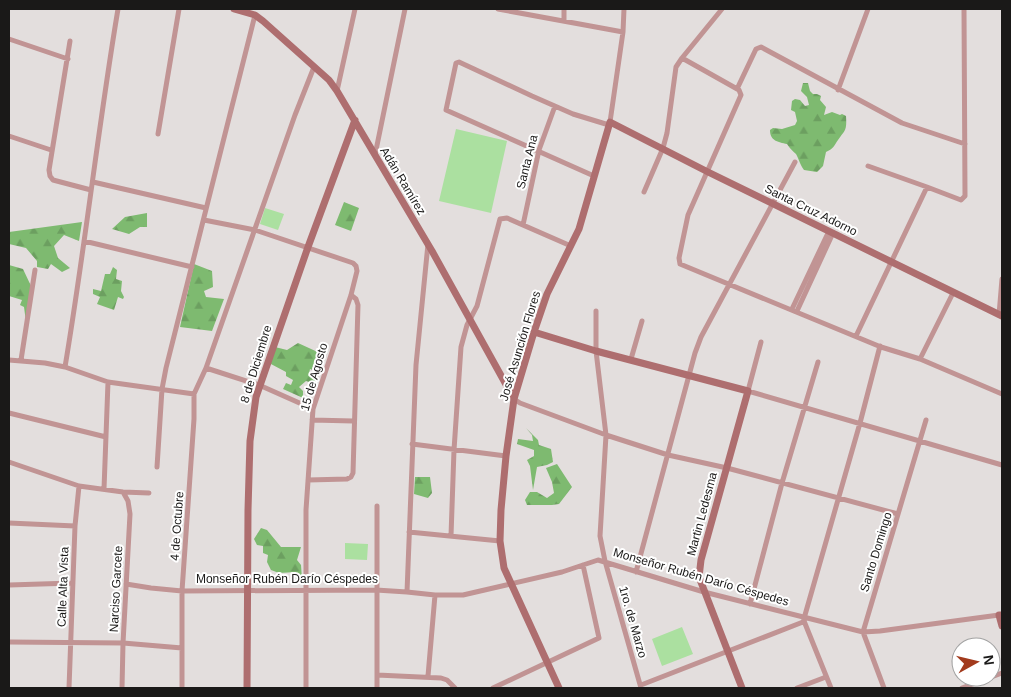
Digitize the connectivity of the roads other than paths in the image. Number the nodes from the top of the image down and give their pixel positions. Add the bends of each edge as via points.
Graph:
1 (118, 9) edge
2 (179, 9) edge
3 (234, 9) edge
4 (356, 9) edge
5 (405, 9) edge
6 (498, 9) edge
7 (505, 9) edge
8 (564, 9) edge
9 (624, 9) edge
10 (722, 9) edge
11 (868, 9) edge
12 (964, 9) edge
13 (255, 15) junction
14 (564, 22) junction
15 (623, 32) junction
16 (9, 39) edge
17 (70, 40) dead end
18 (682, 58) junction
19 (68, 59) junction
20 (314, 66) junction
21 (737, 89) junction
22 (838, 90) junction
23 (337, 91) junction
24 (555, 106) junction
25 (355, 120) junction
26 (610, 124) junction
27 (158, 134) dead end
28 (9, 136) edge
29 (965, 144) junction
30 (664, 148) junction
31 (51, 150) junction
32 (539, 150) junction
33 (375, 156) junction
34 (795, 162) dead end
35 (868, 166) dead end
36 (708, 172) junction
37 (594, 176) junction
38 (92, 182) junction
39 (926, 187) junction
40 (91, 190) junction
41 (644, 192) dead end
42 (772, 204) junction
43 (206, 208) junction
44 (204, 220) junction
45 (523, 224) junction
46 (255, 230) junction
47 (831, 232) junction
48 (84, 241) junction
49 (428, 244) junction
50 (571, 246) junction
51 (308, 247) junction
52 (891, 262) junction
53 (192, 267) junction
54 (35, 270) dead end
55 (1002, 279) edge
56 (729, 283) junction
57 (953, 293) junction
58 (351, 295) junction
59 (794, 310) junction
60 (596, 311) dead end
61 (1001, 316) edge
62 (470, 318) junction
63 (642, 321) dead end
64 (534, 332) junction
65 (856, 336) junction
66 (761, 342) dead end
67 (880, 346) junction
68 (596, 351) junction
69 (632, 359) junction
70 (920, 359) junction
71 (9, 360) edge
72 (21, 360) junction
73 (818, 362) dead end
74 (64, 367) junction
75 (206, 368) junction
76 (690, 375) junction
77 (108, 382) junction
78 (259, 385) junction
79 (162, 389) junction
80 (748, 391) junction
81 (194, 394) junction
82 (1002, 394) edge
83 (514, 399) junction
84 (805, 407) junction
85 (313, 409) junction
86 (9, 413) edge
87 (312, 420) junction
88 (926, 420) dead end
89 (353, 421) junction
90 (860, 423) junction
91 (606, 435) junction
92 (106, 437) junction
93 (919, 442) junction
94 (412, 444) junction
95 (454, 450) junction
96 (668, 455) junction
97 (506, 456) junction
98 (9, 462) edge
99 (1002, 465) edge
100 (157, 467) dead end
101 (727, 468) junction
102 (308, 480) junction
103 (782, 483) junction
104 (79, 486) junction
105 (104, 489) junction
106 (123, 492) junction
107 (149, 493) dead end
108 (837, 499) junction
109 (377, 506) dead end
110 (898, 514) junction
111 (9, 523) edge
112 (75, 526) junction
113 (409, 532) junction
114 (451, 536) junction
115 (500, 540) junction
116 (605, 561) junction
117 (583, 565) junction
118 (636, 572) junction
119 (73, 583) junction
120 (509, 583) junction
121 (9, 584) edge
122 (126, 584) junction
123 (246, 590) junction
124 (306, 590) junction
125 (376, 590) junction
126 (182, 591) junction
127 (407, 592) junction
128 (704, 592) junction
129 (435, 595) junction
130 (750, 604) junction
131 (1000, 615) edge
132 (805, 619) junction
133 (1002, 626) edge
134 (863, 632) junction
135 (71, 641) junction
136 (9, 642) edge
137 (123, 643) junction
138 (182, 648) junction
139 (728, 650) junction
140 (547, 662) junction
141 (1002, 673) edge
142 (377, 675) junction
143 (428, 676) junction
144 (826, 677) junction
145 (641, 687) edge
146 (69, 688) edge
147 (122, 688) edge
148 (182, 688) edge
149 (247, 688) edge
150 (306, 688) edge
151 (376, 688) edge
152 (455, 688) edge
153 (493, 688) edge
154 (559, 688) edge
155 (742, 688) edge
156 (797, 688) edge
157 (831, 688) edge
158 (884, 688) edge
159 (962, 688) edge

1 - 38 street
2 - 27 street
3 - 13 street, Adán Ramírez
4 - 23 street
5 - 33 street
6 - 7 street
7 - 14 street
8 - 14 street
9 - 15 street, José Asunción Flores
10 - 18 street
11 - 22 street
12 - 29 street
13 - 20 street, Adán Ramírez
13 - 43 street
14 - 15 street
15 - 26 street, José Asunción Flores
16 - 19 street
17 - 19 street
18 - 21 street
18 - 30 street via 676,67
19 - 31 street
20 - 23 street, Adán Ramírez
20 - 46 street, 4 de Octubre
21 - 22 street via 756,49 761,47
21 - 36 street via 740,101
22 - 29 street via 902,123
23 - 25 street, Adán Ramírez
24 - 26 street
24 - 32 street, Santa Ana
24 - 32 street via 459,62 456,64 446,110
25 - 33 street, Adán Ramírez
25 - 51 street, 8 de Diciembre
26 - 30 street, Santa Cruz Adorno
26 - 37 street, José Asunción Flores
28 - 31 street
29 - 39 street via 964,199
30 - 36 street, Santa Cruz Adorno
30 - 41 street
31 - 40 street via 49,170 53,180
32 - 37 street
32 - 45 street, Santa Ana
33 - 49 street, Adán Ramírez
34 - 42 street
35 - 39 street
36 - 42 street, Santa Cruz Adorno
36 - 56 street via 688,215 679,261
37 - 50 street, José Asunción Flores
38 - 40 street
38 - 43 street
39 - 52 street
40 - 48 street
42 - 47 street, Santa Cruz Adorno
42 - 56 street
43 - 44 street
44 - 46 street, 15 de Agosto
44 - 53 street
45 - 50 street
45 - 62 street via 500,219 477,306
46 - 51 street, 15 de Agosto
46 - 75 street, 4 de Octubre
47 - 52 street, Santa Cruz Adorno
47 - 59 street
48 - 53 street
48 - 74 street
49 - 62 street, Adán Ramírez
49 - 94 street
50 - 64 street, José Asunción Flores via 547,294
51 - 58 street, 15 de Agosto via 353,262 357,271
51 - 78 street, 8 de Diciembre
52 - 57 street, Santa Cruz Adorno
52 - 65 street
53 - 79 street
54 - 72 street
55 - 61 street
56 - 59 street
56 - 76 street via 700,337
57 - 61 street, Santa Cruz Adorno
57 - 70 street
58 - 85 street, 15 de Agosto
58 - 89 street via 358,305
59 - 65 street
60 - 68 street, 1ro. de Marzo
62 - 83 street, Adán Ramírez
62 - 95 street via 461,347
63 - 69 street
64 - 68 street
64 - 83 street, José Asunción Flores
65 - 67 street
66 - 80 street, Martin Ledesma
67 - 70 street
67 - 90 street
68 - 69 street
68 - 91 street, 1ro. de Marzo
69 - 76 street
70 - 82 street
71 - 72 street
72 - 74 street
73 - 84 street
74 - 77 street
75 - 78 street
75 - 81 street, 4 de Octubre
76 - 80 street
76 - 96 street
77 - 79 street
77 - 92 street
78 - 85 street
78 - 123 street, 8 de Diciembre via 250,441
79 - 81 street
79 - 100 street
80 - 84 street
80 - 101 street, Martin Ledesma
81 - 126 street, 4 de Octubre
83 - 91 street
83 - 97 street, José Asunción Flores
84 - 90 street
84 - 103 street
85 - 87 street, 15 de Agosto
86 - 92 street
87 - 89 street
87 - 102 street, 15 de Agosto
88 - 93 street, Santo Domingo
89 - 102 street via 353,473 350,477
90 - 93 street
90 - 108 street
91 - 96 street
91 - 116 street, 1ro. de Marzo via 599,527
92 - 105 street
93 - 99 street
93 - 110 street, Santo Domingo
94 - 95 street
94 - 113 street
95 - 97 street
95 - 114 street
96 - 101 street
96 - 118 street
97 - 115 street, José Asunción Flores
98 - 104 street
101 - 103 street
101 - 128 street, Martin Ledesma via 701,560 699,577
102 - 124 street, 15 de Agosto
103 - 108 street
103 - 130 street
104 - 105 street
104 - 112 street, Calle Alta Vista
105 - 106 street
106 - 107 street
106 - 122 street, Narciso Garcete via 130,514
108 - 110 street
108 - 132 street
109 - 125 street
110 - 134 street, Santo Domingo
111 - 112 street
112 - 119 street, Calle Alta Vista
113 - 114 street
113 - 127 street
114 - 115 street
115 - 120 street, José Asunción Flores
116 - 117 street, Monseñor Rubén Darío Céspedes
116 - 118 street, Monseñor Rubén Darío Céspedes
116 - 145 street, 1ro. de Marzo
117 - 120 street, Monseñor Rubén Darío Céspedes
117 - 140 street via 600,638
118 - 128 street, Monseñor Rubén Darío Céspedes
119 - 121 street
119 - 135 street, Calle Alta Vista
120 - 129 street, Monseñor Rubén Darío Céspedes via 471,593
120 - 140 street, José Asunción Flores
122 - 126 street, Monseñor Rubén Darío Céspedes
122 - 137 street, Narciso Garcete
123 - 124 street, Monseñor Rubén Darío Céspedes
123 - 126 street, Monseñor Rubén Darío Céspedes
123 - 149 street, 8 de Diciembre
124 - 125 street, Monseñor Rubén Darío Céspedes
124 - 150 street, 15 de Agosto
125 - 127 street, Monseñor Rubén Darío Céspedes
125 - 142 street
126 - 138 street, 4 de Octubre
127 - 129 street, Monseñor Rubén Darío Céspedes
128 - 130 street, Monseñor Rubén Darío Céspedes
128 - 139 street, Martin Ledesma
129 - 143 street
130 - 132 street, Monseñor Rubén Darío Céspedes
131 - 133 street
131 - 134 street, Monseñor Rubén Darío Céspedes
132 - 134 street, Monseñor Rubén Darío Céspedes
132 - 139 street via 800,624
132 - 144 street
134 - 158 street
135 - 136 street
135 - 137 street
135 - 146 street, Calle Alta Vista
137 - 138 street
137 - 147 street, Narciso Garcete
138 - 148 street, 4 de Octubre
139 - 145 street
139 - 155 street, Martin Ledesma
140 - 153 street
140 - 154 street, José Asunción Flores
141 - 159 street
142 - 143 street
142 - 151 street
143 - 152 street via 447,680
144 - 156 street
144 - 157 street

